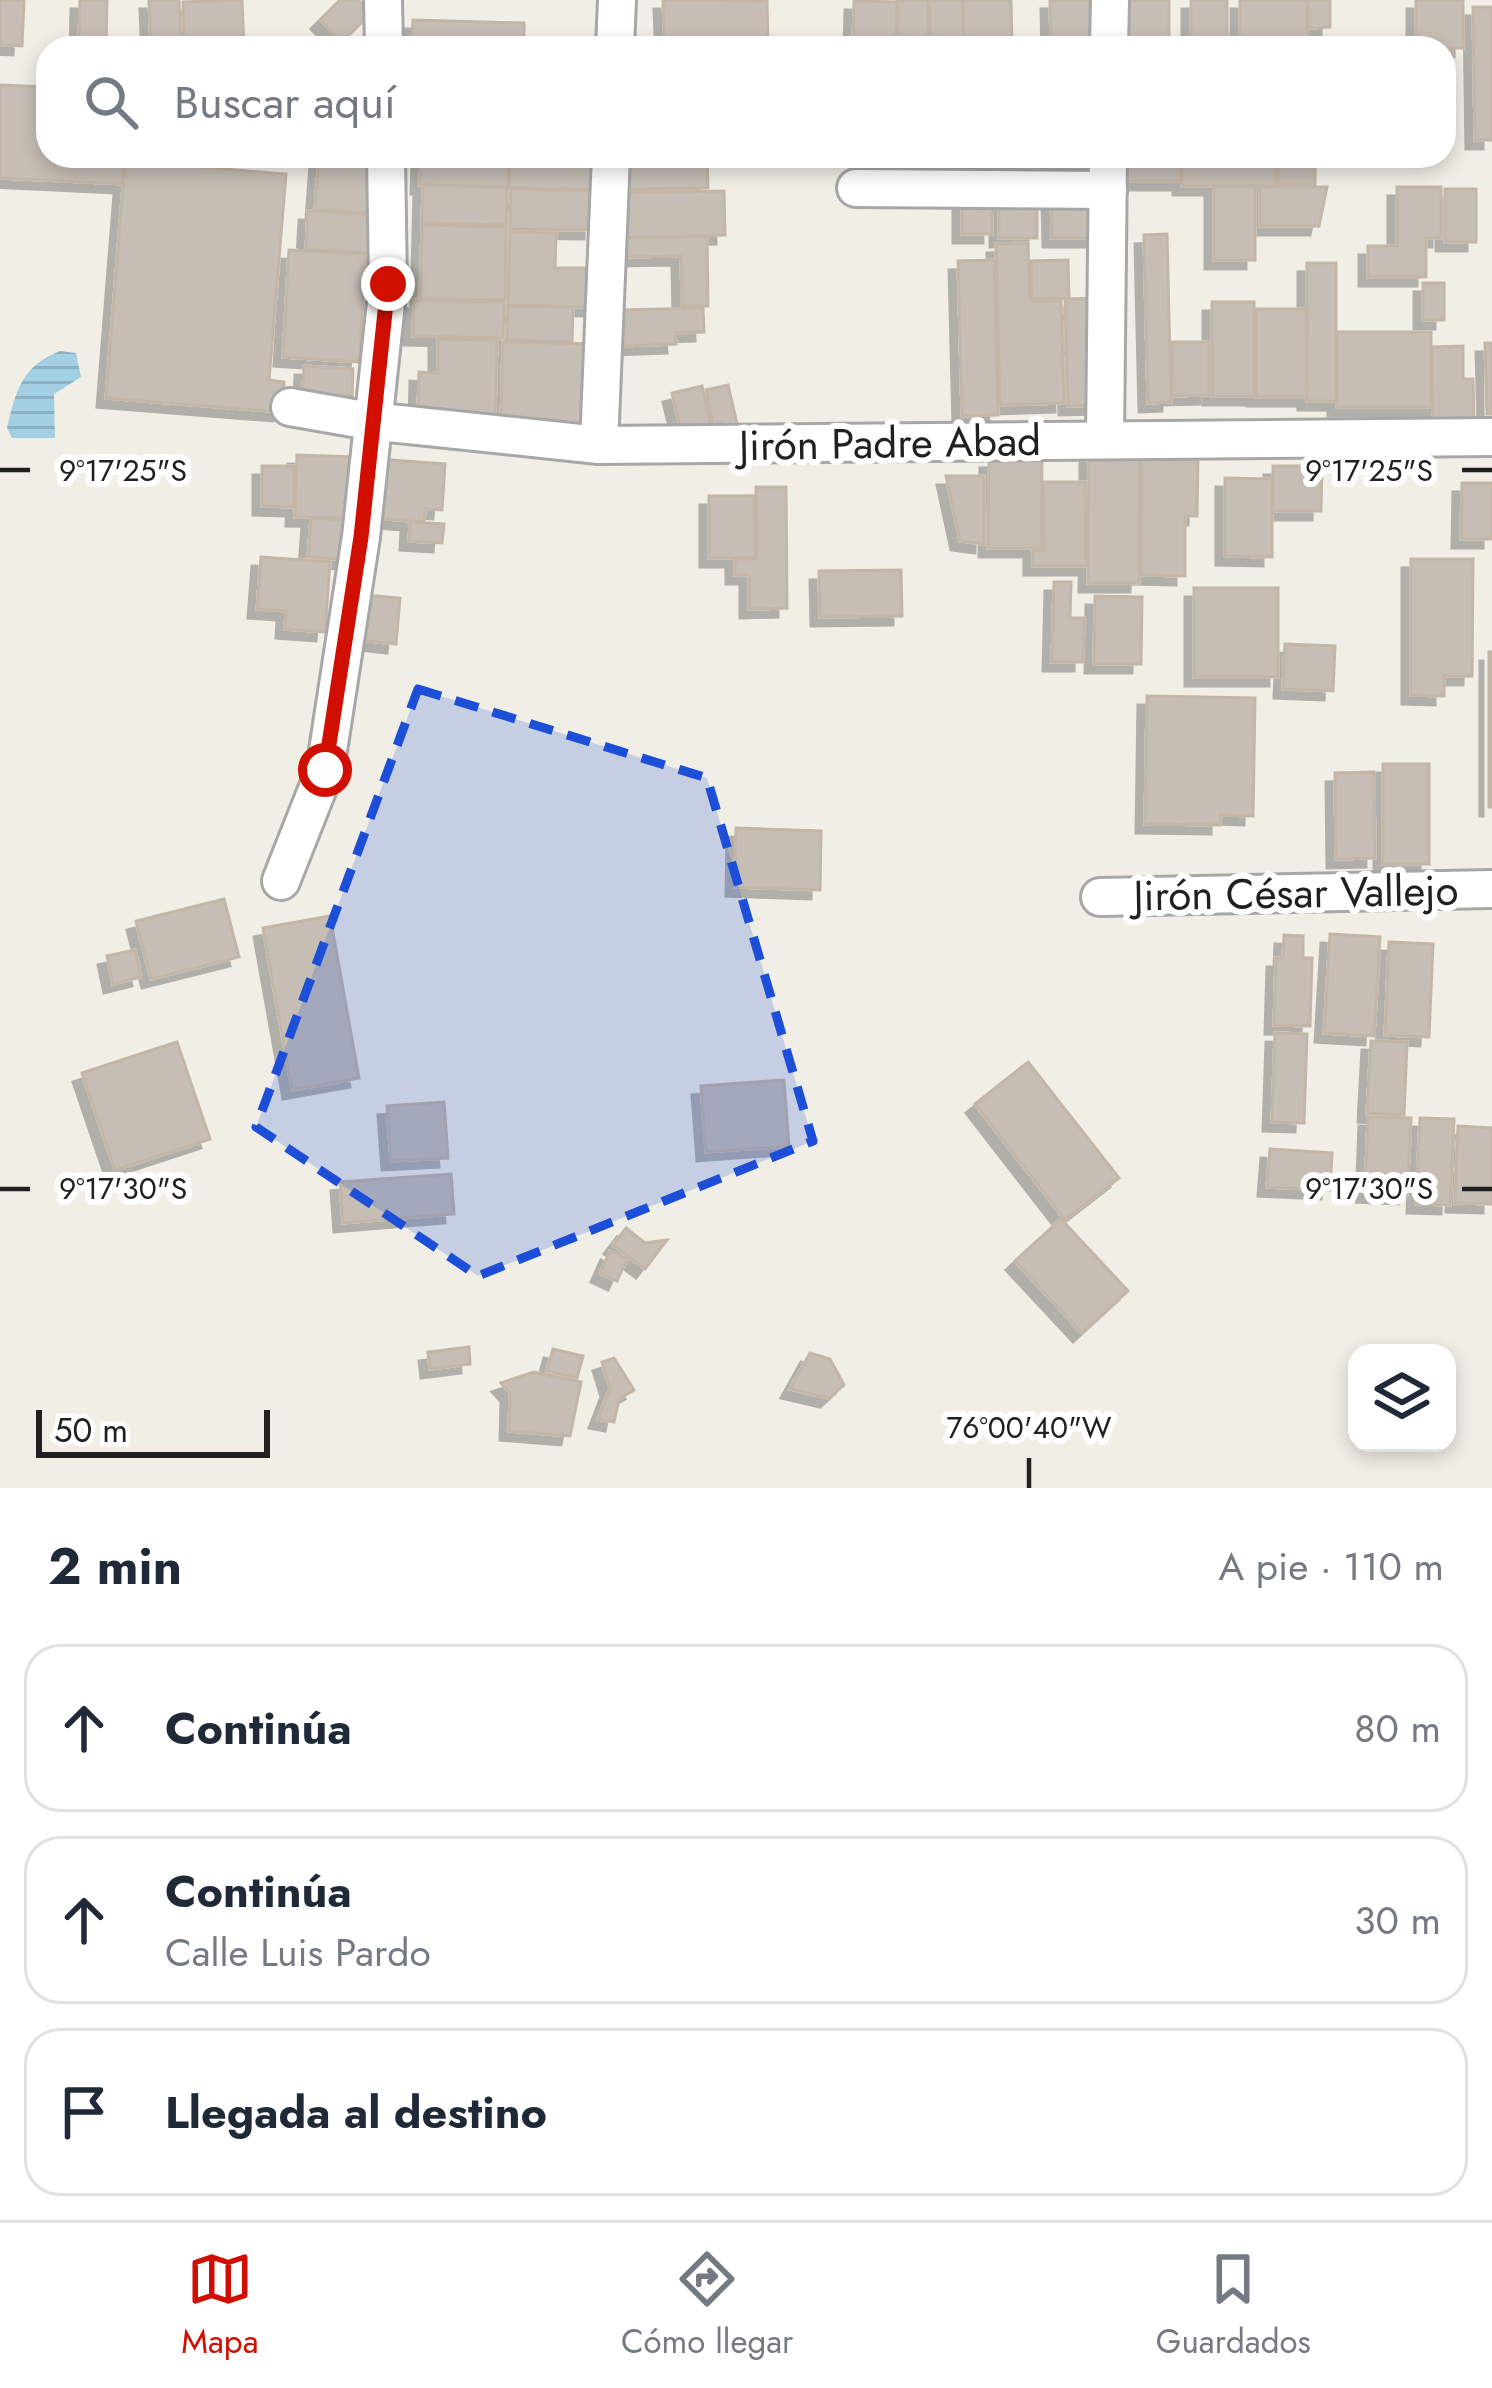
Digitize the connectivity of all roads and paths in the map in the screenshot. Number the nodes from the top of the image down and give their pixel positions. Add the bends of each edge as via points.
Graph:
1 (383, 0) edge
2 (617, 0) edge
3 (1110, 0) edge
4 (384, 36) edge
5 (616, 36) edge
6 (1109, 36) edge
7 (386, 168) edge
8 (610, 168) edge
9 (1108, 173) edge
10 (856, 188) dead end
11 (290, 407) dead end
12 (370, 421) junction
13 (1492, 437) edge
14 (1105, 439) junction
15 (599, 445) junction
16 (281, 881) dead end
17 (1492, 889) edge
18 (1100, 897) dead end

1 - 4 street
2 - 5 street
3 - 6 street
7 - 12 street via 388,284
8 - 15 street
9 - 10 street
9 - 14 street
11 - 12 street, Jirón Padre Abad
12 - 15 street, Jirón Padre Abad
12 - 16 street via 325,770
13 - 14 street, Jirón Padre Abad
14 - 15 street, Jirón Padre Abad
17 - 18 street, Jirón César Vallejo

